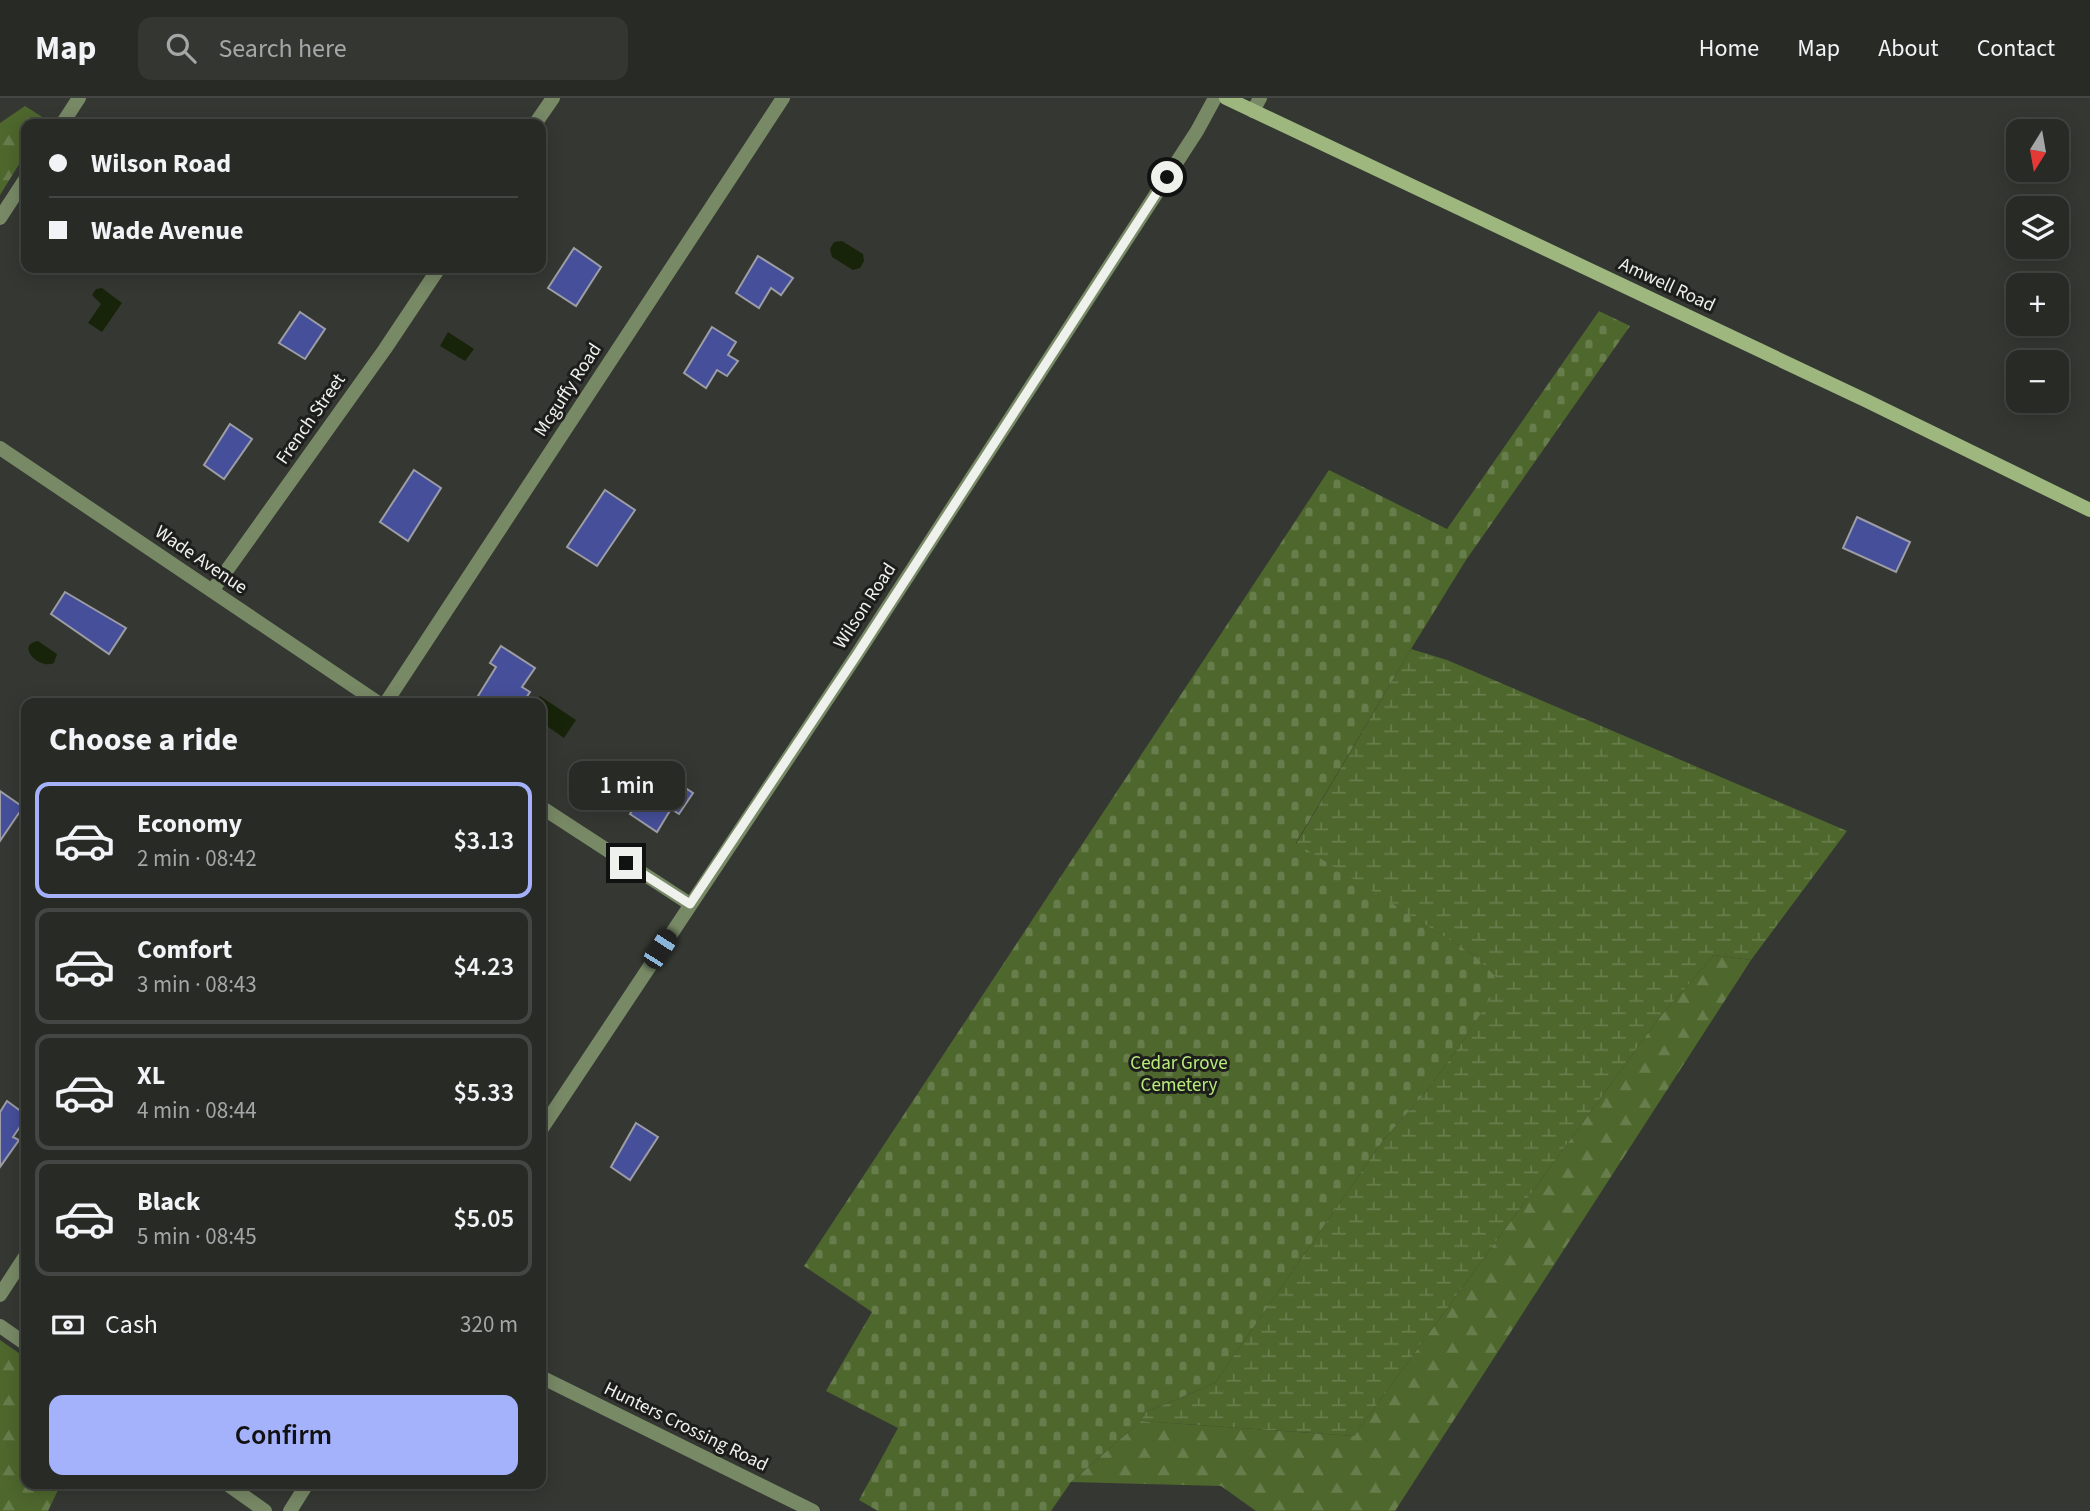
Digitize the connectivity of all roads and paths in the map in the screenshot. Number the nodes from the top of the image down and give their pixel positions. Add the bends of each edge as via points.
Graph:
1 (79, 98) edge
2 (553, 98) edge
3 (783, 98) edge
4 (1215, 98) edge
5 (1226, 98) edge
6 (1256, 104) edge
7 (65, 119) edge
8 (539, 119) edge
9 (21, 186) edge
10 (0, 218) edge
11 (436, 273) edge
12 (0, 448) edge
13 (2090, 510) edge
14 (212, 591) junction
15 (374, 698) edge
16 (387, 698) edge
17 (546, 810) edge
18 (690, 904) junction
19 (546, 1122) edge
20 (21, 1263) edge
21 (0, 1295) edge
22 (0, 1326) edge
23 (21, 1341) edge
24 (546, 1379) edge
25 (234, 1489) edge
26 (304, 1489) edge
27 (265, 1511) edge
28 (290, 1511) edge
29 (813, 1511) edge

1 - 7 street
2 - 8 street
3 - 16 street, Mcguffy Road
4 - 18 street, Wilson Road via 856,656
5 - 6 main road, Amwell Road
6 - 13 main road, Amwell Road
9 - 10 street
11 - 14 street, French Street
12 - 14 street, Wade Avenue
14 - 15 street, Wade Avenue
17 - 18 street
18 - 19 street, Wilson Road
20 - 21 street
22 - 23 street
24 - 29 street, Hunters Crossing Road
25 - 27 street
26 - 28 street

